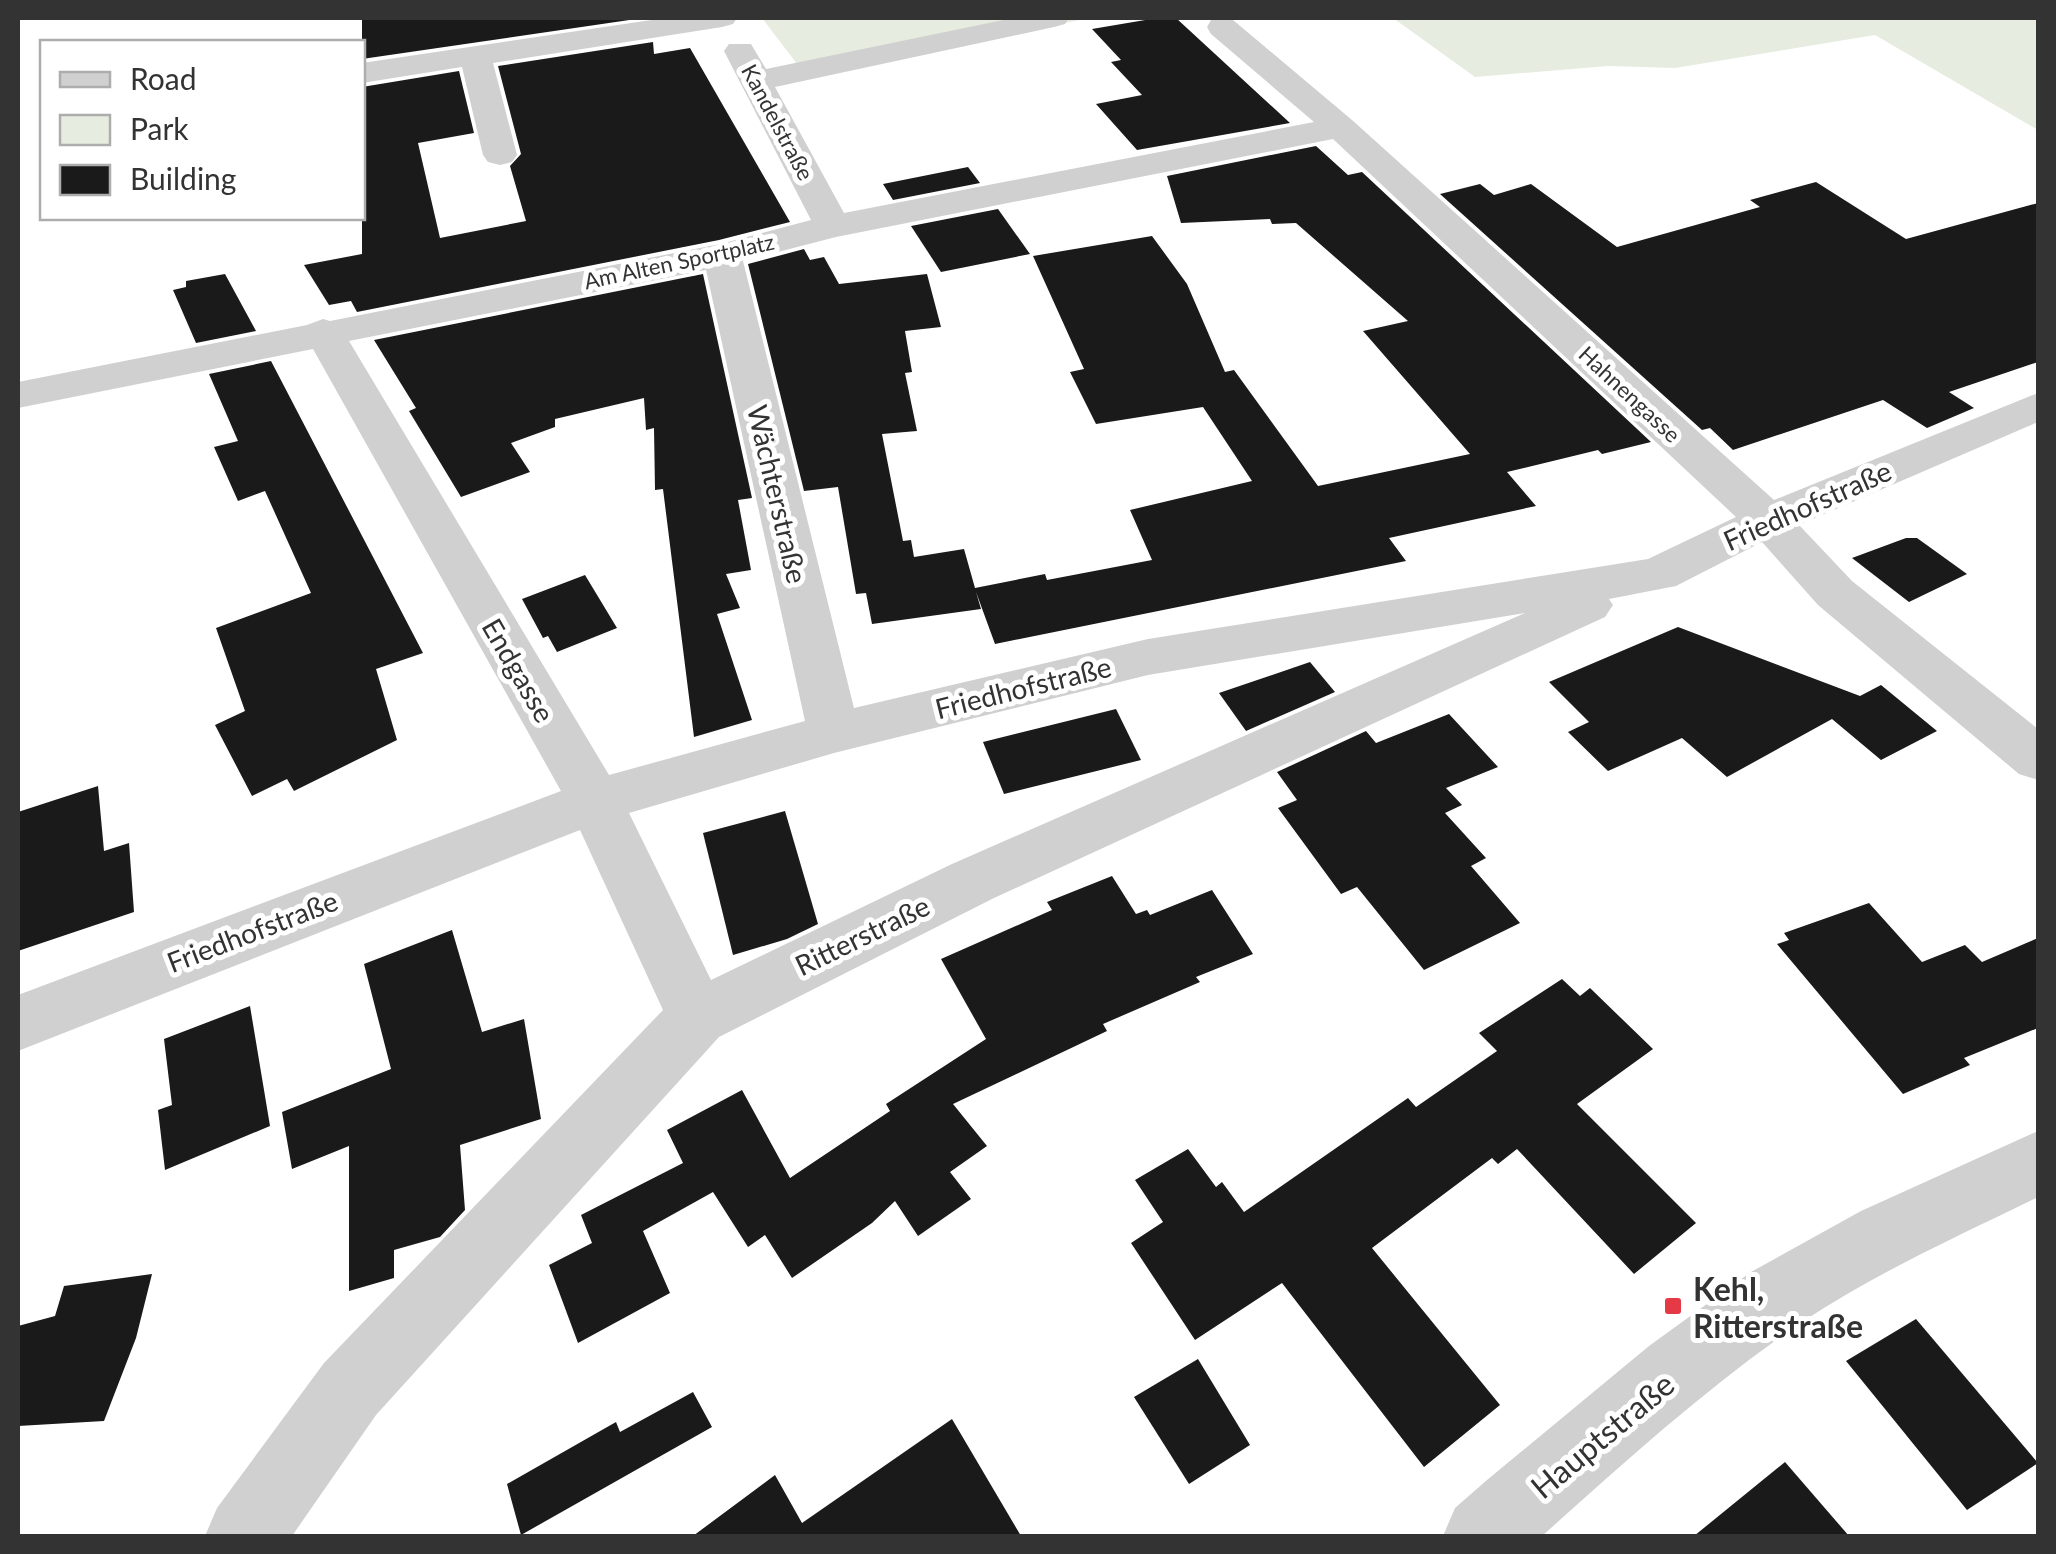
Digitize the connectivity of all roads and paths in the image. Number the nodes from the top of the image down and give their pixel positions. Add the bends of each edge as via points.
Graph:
1 (722, 18) edge
2 (896, 18) edge
3 (1054, 18) edge
4 (1222, 27) dead end
5 (919, 48) junction
6 (474, 56) junction
7 (365, 73) edge
8 (756, 81) junction
9 (1340, 127) junction
10 (500, 155) dead end
11 (833, 226) junction
12 (722, 255) junction
13 (322, 332) junction
14 (18, 395) edge
15 (2038, 406) edge
16 (1768, 520) junction
17 (1658, 574) junction
18 (834, 733) junction
19 (2038, 759) edge
20 (595, 800) junction
21 (697, 1017) junction
22 (18, 1023) edge
23 (2038, 1163) edge
24 (244, 1536) edge
25 (1483, 1536) edge

1 - 6 street
1 - 8 street, Kandelstraße
2 - 5 street
3 - 5 street
4 - 9 street, Hahnengasse
5 - 8 street
6 - 7 street
6 - 10 street
8 - 11 street, Kandelstraße
9 - 11 street, Am Alten Sportplatz
9 - 16 street, Hahnengasse
11 - 12 street, Am Alten Sportplatz
12 - 13 street, Am Alten Sportplatz
12 - 18 street, Wächterstraße
13 - 14 street, Am Alten Sportplatz
13 - 20 street, Endgasse
15 - 16 street, Friedhofstraße
16 - 17 street, Friedhofstraße
16 - 19 street, Hahnengasse via 1835,593
17 - 18 street, Friedhofstraße via 1148,656
17 - 21 street, Ritterstraße via 973,881
18 - 20 street, Friedhofstraße
20 - 21 street, Endgasse
20 - 22 street, Friedhofstraße
21 - 24 street, Ritterstraße via 350,1389
23 - 25 street, Hauptstraße via 1877,1240 1744,1319 1609,1424

